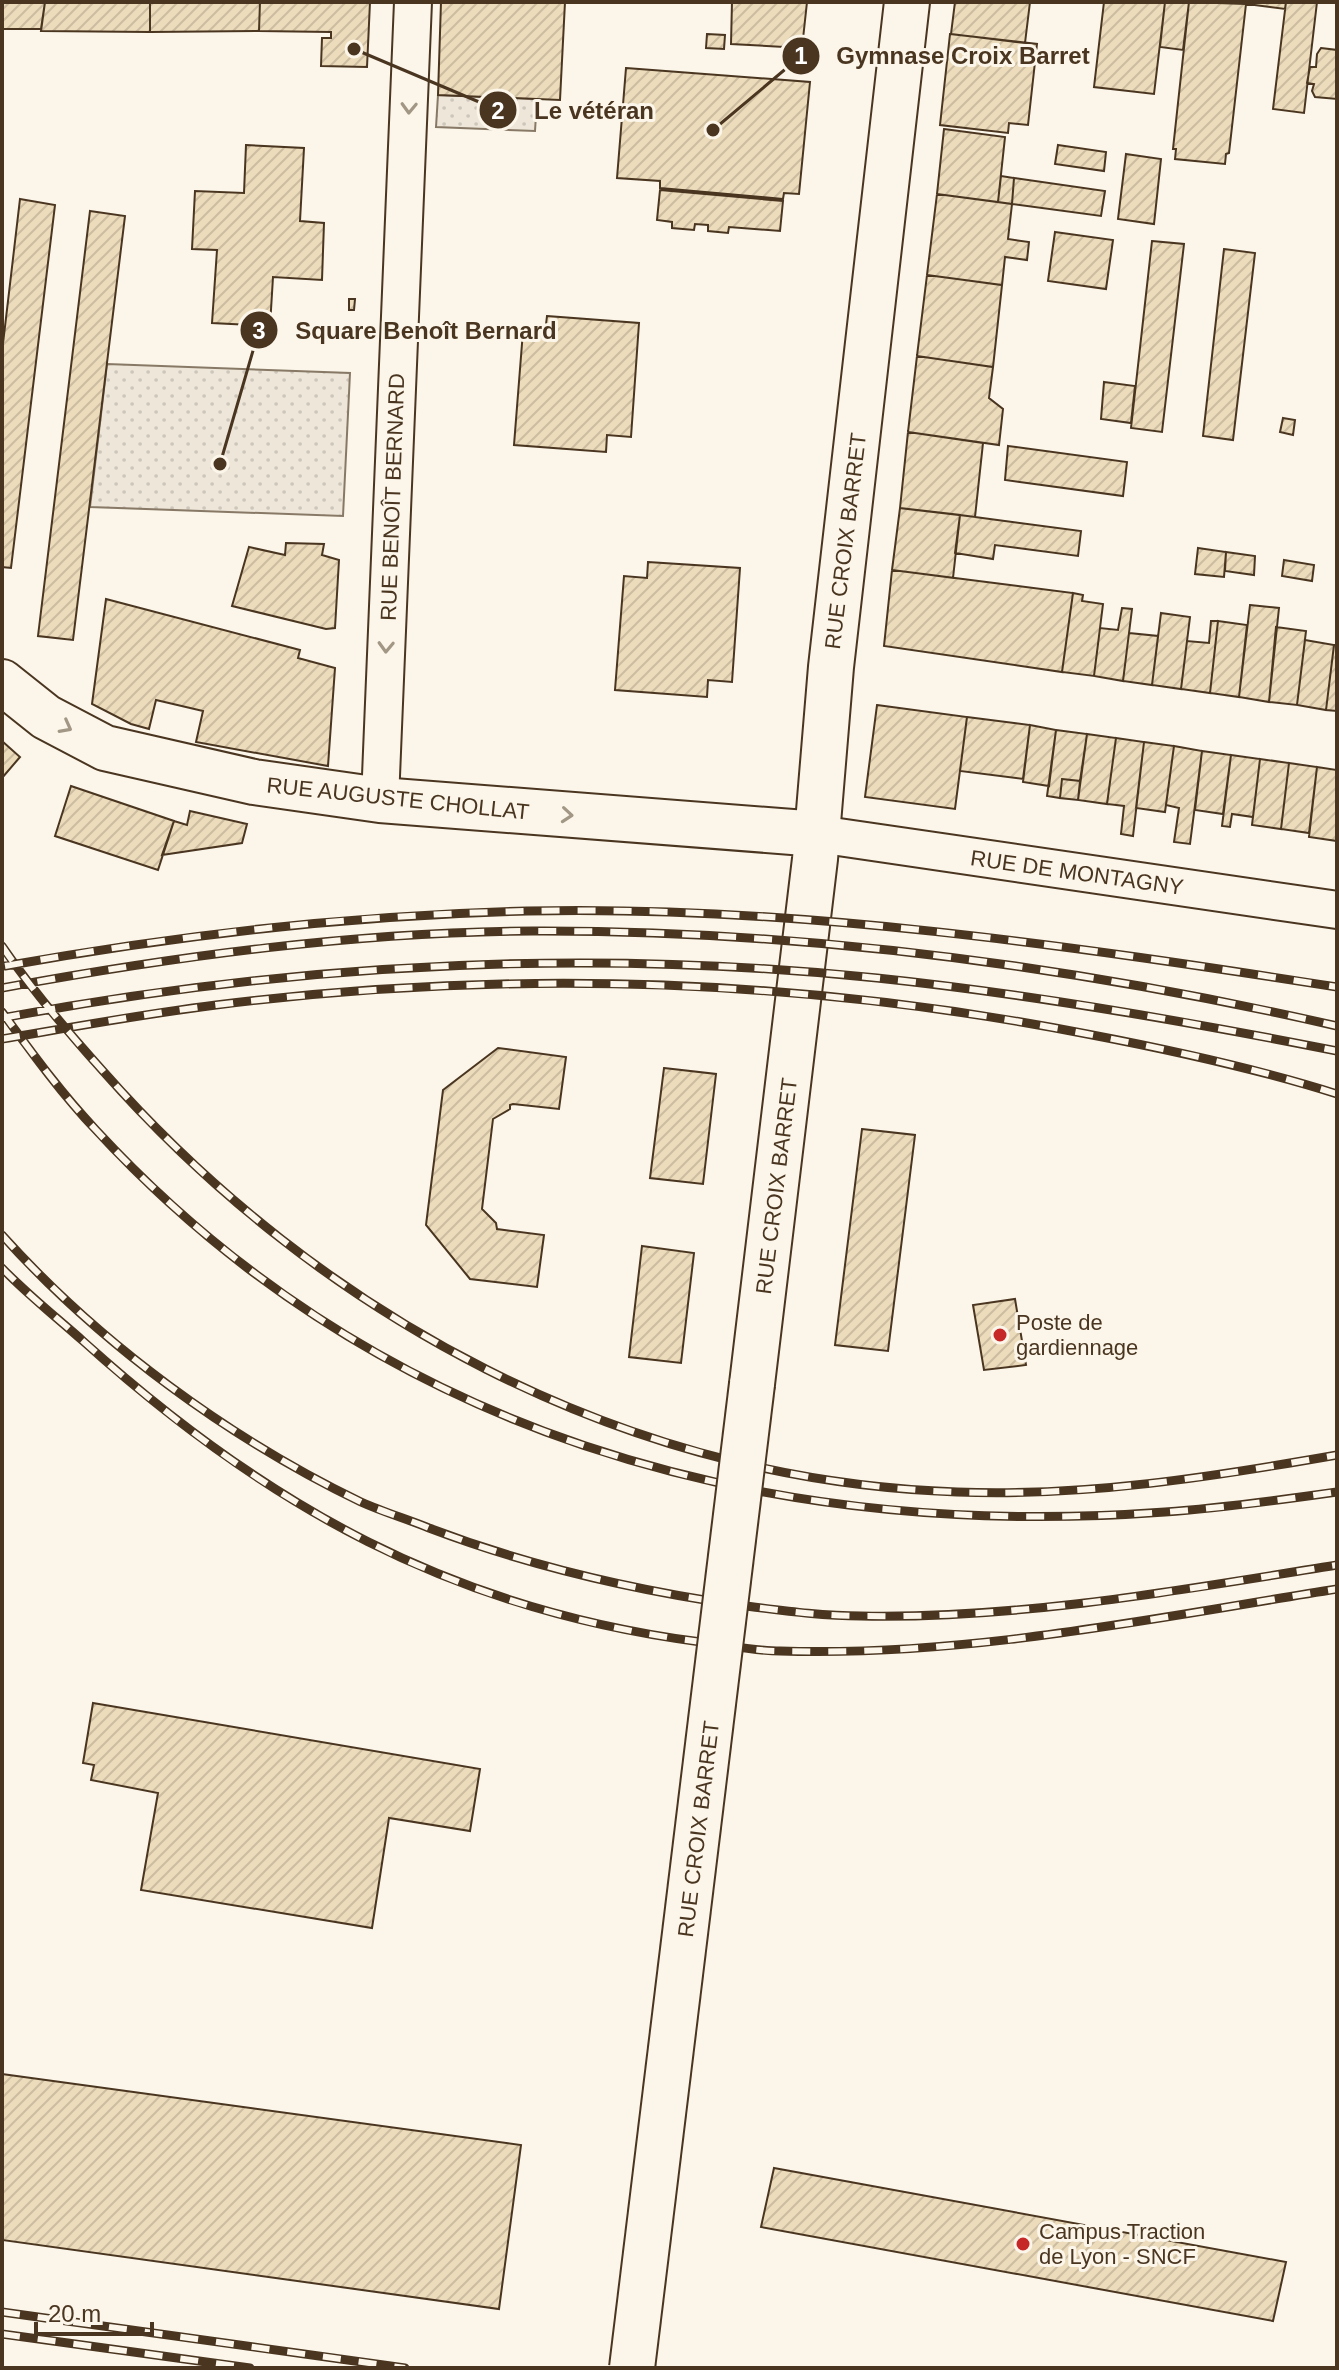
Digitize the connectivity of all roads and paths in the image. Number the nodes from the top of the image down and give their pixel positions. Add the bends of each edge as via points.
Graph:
1 (413, 2) edge
2 (907, 2) edge
3 (2, 682) edge
4 (380, 800) junction
5 (818, 834) junction
6 (1337, 910) edge
7 (632, 2368) edge

1 -> 4 street, RUE BENOÎT BERNARD
2 - 5 street, RUE CROIX BARRET via 831,667
3 -> 4 street, RUE AUGUSTE CHOLLAT via 46,717 105,748 254,782
4 -> 5 street, RUE AUGUSTE CHOLLAT
5 - 6 street, RUE DE MONTAGNY
5 - 7 street, RUE CROIX BARRET, bridge

